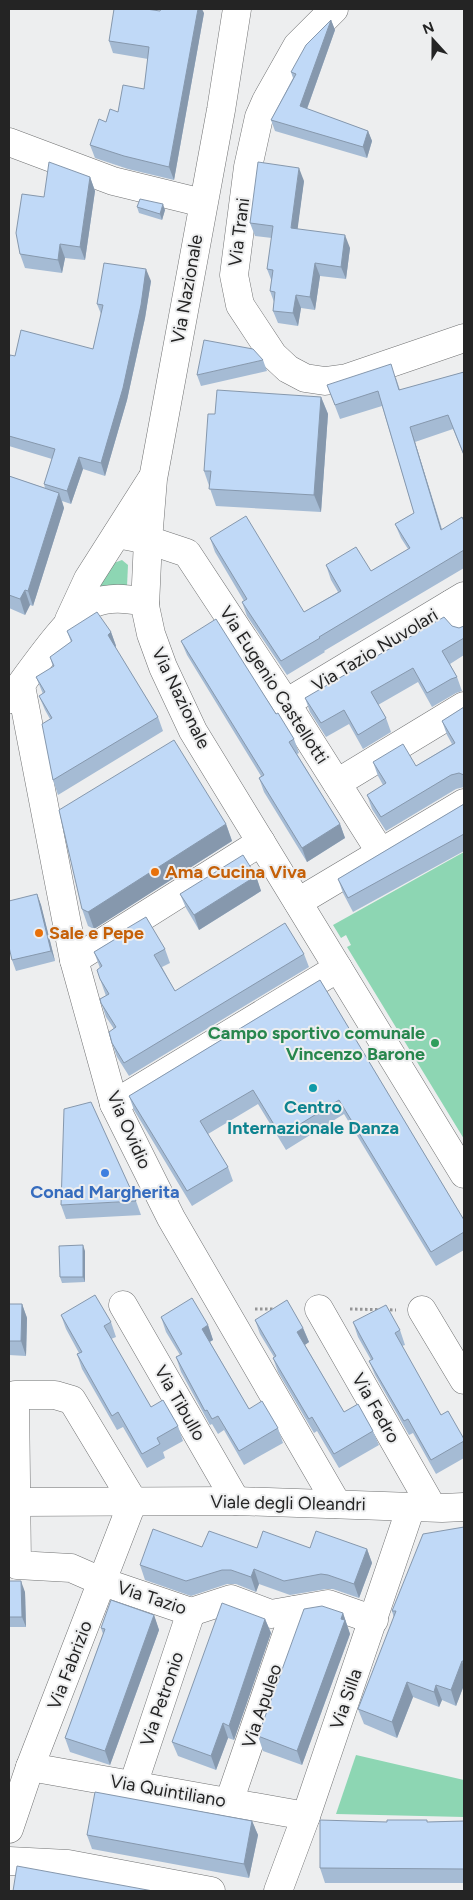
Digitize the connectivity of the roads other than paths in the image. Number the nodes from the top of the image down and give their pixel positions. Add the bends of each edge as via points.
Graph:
1 (237, 9) edge
2 (334, 9) edge
3 (221, 110) junction
4 (259, 117) junction
5 (9, 142) edge
6 (211, 158) junction
7 (248, 168) junction
8 (202, 203) junction
9 (464, 338) edge
10 (152, 479) junction
11 (117, 534) junction
12 (148, 540) junction
13 (145, 602) junction
14 (460, 608) edge
15 (67, 626) junction
16 (15, 693) edge
17 (286, 704) junction
18 (464, 706) edge
19 (193, 731) junction
20 (169, 746) edge
21 (337, 783) junction
22 (464, 803) edge
23 (70, 805) edge
24 (46, 820) junction
25 (261, 842) junction
26 (380, 853) junction
27 (298, 902) junction
28 (74, 960) junction
29 (338, 968) junction
30 (114, 1104) junction
31 (464, 1174) edge
32 (123, 1305) dead end
33 (319, 1309) dead end
34 (422, 1310) dead end
35 (464, 1380) edge
36 (464, 1488) edge
37 (133, 1501) junction
38 (236, 1501) junction
39 (17, 1502) junction
40 (337, 1504) junction
41 (437, 1507) edge
42 (103, 1582) junction
43 (295, 1610) junction
44 (191, 1612) junction
45 (374, 1620) junction
46 (30, 1767) junction
47 (132, 1785) junction
48 (229, 1802) junction
49 (306, 1816) junction
50 (9, 1829) edge
51 (9, 1861) edge
52 (183, 1889) edge
53 (211, 1891) edge
54 (278, 1891) edge

1 - 3 street, Via Nazionale
2 - 4 street, Via Trani via 297,46
3 - 4 street
3 - 6 street, Via Nazionale
4 - 7 street, Via Trani
5 - 8 street via 113,181
6 - 7 street
6 - 8 street, Via Nazionale
7 - 9 street, Via Trani via 234,275 240,305 273,355 288,369 305,378 325,381 347,378
8 - 10 street, Via Nazionale
10 - 11 street
10 - 12 street, Via Nazionale
11 - 12 street, Via Eugenio Castellotti
11 - 15 street via 88,579
12 - 13 street, Via Nazionale
12 - 17 street, Via Eugenio Castellotti via 187,552
13 - 15 street via 123,598 91,604
13 - 19 street, Via Nazionale via 162,667
14 - 17 street, Via Tazio Nuvolari
15 - 16 street
16 - 24 street, Via Ovidio
17 - 21 street, Via Eugenio Castellotti
18 - 21 street
19 - 20 street
19 - 25 street, Via Nazionale
21 - 26 street, Via Eugenio Castellotti
22 - 26 street
23 - 24 street
24 - 28 street, Via Ovidio
25 - 27 street, Via Nazionale
25 - 28 street
26 - 27 street
27 - 29 street, Via Nazionale
28 - 30 street, Via Ovidio
29 - 30 street
29 - 31 street, Via Nazionale
30 - 40 street, Via Ovidio via 171,1218
32 - 38 street, Via Tibullo
33 - 41 street, Via Fedro
34 - 35 street
36 - 41 street
37 - 38 street, Viale degli Oleandri
37 - 39 street, Viale degli Oleandri
37 - 39 street via 72,1400 54,1395 15,1394
37 - 42 street, Via Fabrizio
38 - 40 street, Viale degli Oleandri
39 - 42 street, Via Tazio via 17,1565 71,1568
40 - 41 street, Viale degli Oleandri
41 - 45 street, Via Silla
42 - 44 street, Via Tazio
42 - 46 street, Via Fabrizio
43 - 44 street, Via Tazio via 271,1614 231,1599
43 - 45 street, Via Tazio via 328,1604
43 - 48 street, Via Apuleo
44 - 47 street, Via Petronio
45 - 49 street, Via Silla
46 - 47 street, Via Quintiliano
46 - 50 street, Via Fabrizio
47 - 48 street, Via Quintiliano
48 - 49 street, Via Quintiliano
49 - 54 street, Via Silla
51 - 52 street via 68,1864
52 - 53 street

